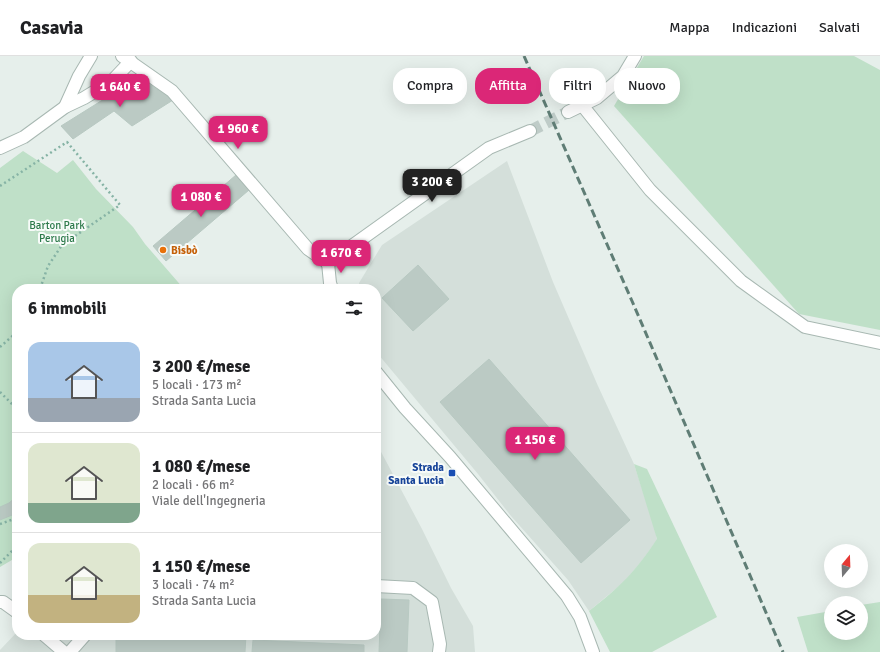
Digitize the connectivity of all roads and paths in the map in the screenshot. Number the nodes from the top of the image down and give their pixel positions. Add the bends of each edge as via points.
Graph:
1 (91, 56) edge
2 (635, 56) edge
3 (126, 59) edge
4 (582, 105) junction
5 (65, 107) junction
6 (568, 112) tunnel mouth
7 (530, 131) tunnel mouth
8 (0, 148) edge
9 (0, 186) edge
10 (328, 263) junction
11 (42, 284) edge
12 (331, 284) edge
13 (12, 336) edge
14 (880, 343) edge
15 (0, 347) edge
16 (381, 378) edge
17 (0, 392) edge
18 (12, 404) edge
19 (12, 520) edge
20 (0, 524) edge
21 (12, 551) edge
22 (0, 563) edge
23 (381, 586) edge
24 (0, 602) edge
25 (12, 608) edge
26 (50, 640) edge
27 (81, 640) edge
28 (64, 652) edge
29 (70, 652) edge
30 (439, 652) edge
31 (593, 652) edge

1 - 5 street
2 - 4 street via 623,76 597,98
3 - 5 street via 112,81
3 - 10 street via 172,91 308,249
4 - 6 street
4 - 14 street via 650,190 741,281 805,327
5 - 8 street via 24,137
7 - 10 street via 489,148
9 - 11 path via 67,142 120,205 62,245 48,266
10 - 12 street
13 - 15 path
16 - 31 street via 567,596 580,617
17 - 18 path
19 - 20 path
21 - 22 path
23 - 30 street via 413,588 432,602 440,644
24 - 25 street
26 - 28 street
27 - 29 street

